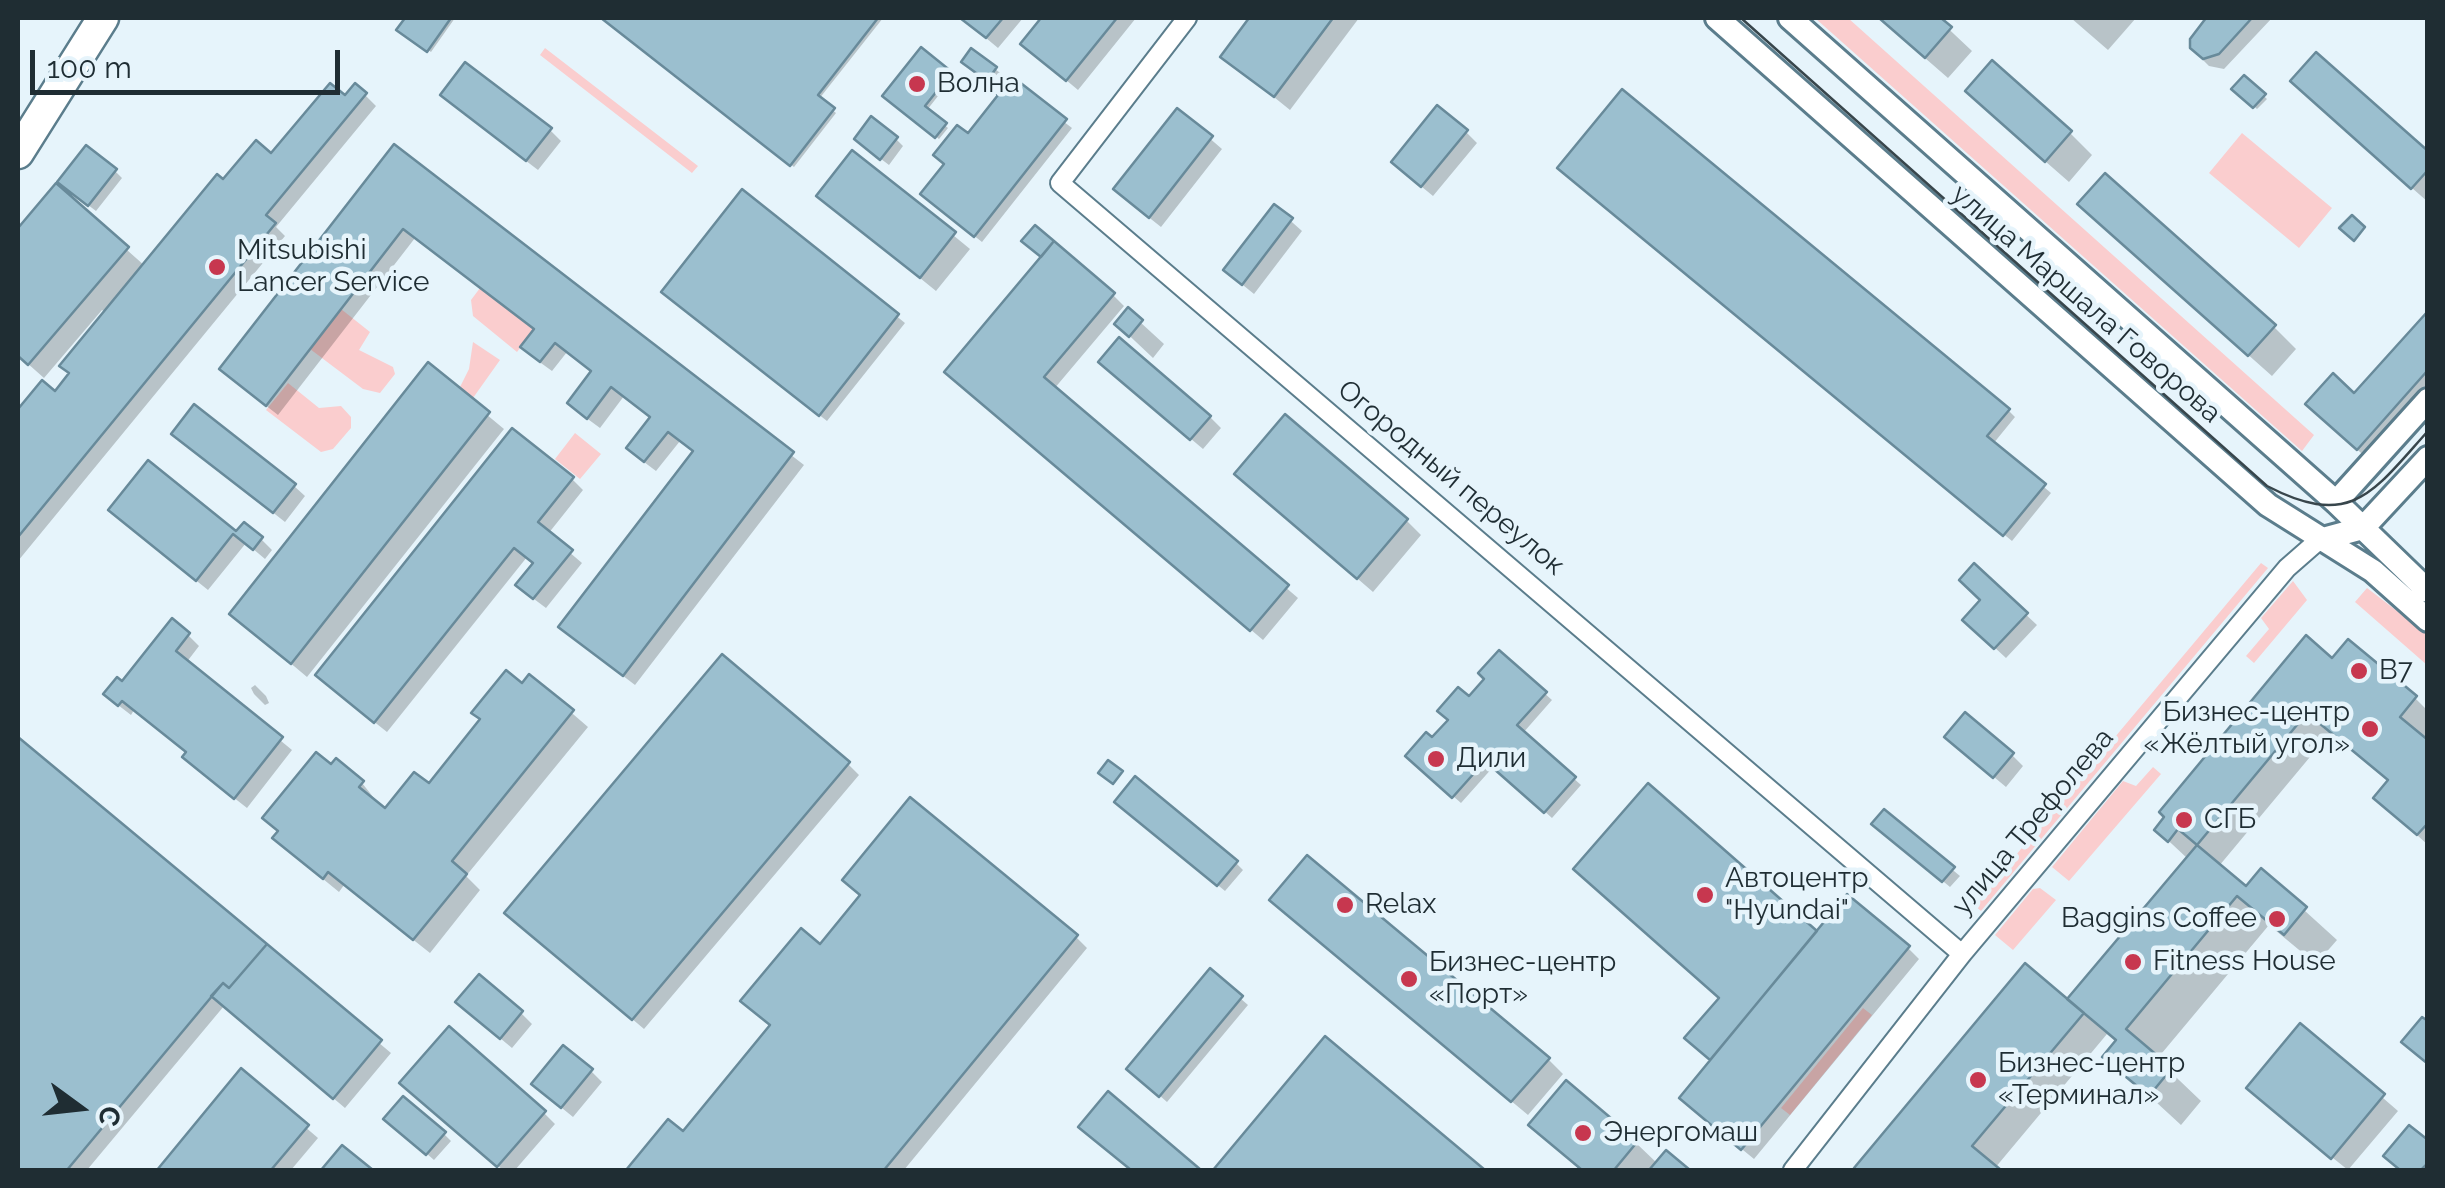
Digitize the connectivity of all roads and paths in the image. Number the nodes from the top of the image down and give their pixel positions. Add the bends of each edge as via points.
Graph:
1 (103, 18) edge
2 (1187, 18) edge
3 (1716, 18) edge
4 (1790, 18) edge
5 (18, 152) edge
6 (2428, 400) edge
7 (2428, 458) edge
8 (2336, 502) junction
9 (2363, 528) junction
10 (2319, 540) junction
11 (2428, 591) edge
12 (2428, 620) edge
13 (1962, 954) junction
14 (1793, 1170) edge

1 - 5 highway
2 - 13 street, Огородный переулок via 1060,183
3 - 10 main road, улица Маршала Говорова via 2268,505
4 - 8 main road, улица Маршала Говорова
6 - 8 main road
7 - 9 main road
8 - 9 main road, улица Маршала Говорова
9 - 10 main road, улица Трефолева
9 - 11 main road, улица Маршала Говорова
10 - 12 main road, улица Маршала Говорова via 2373,572
10 - 13 street, улица Трефолева via 2283,572
13 - 14 street, улица Трефолева

